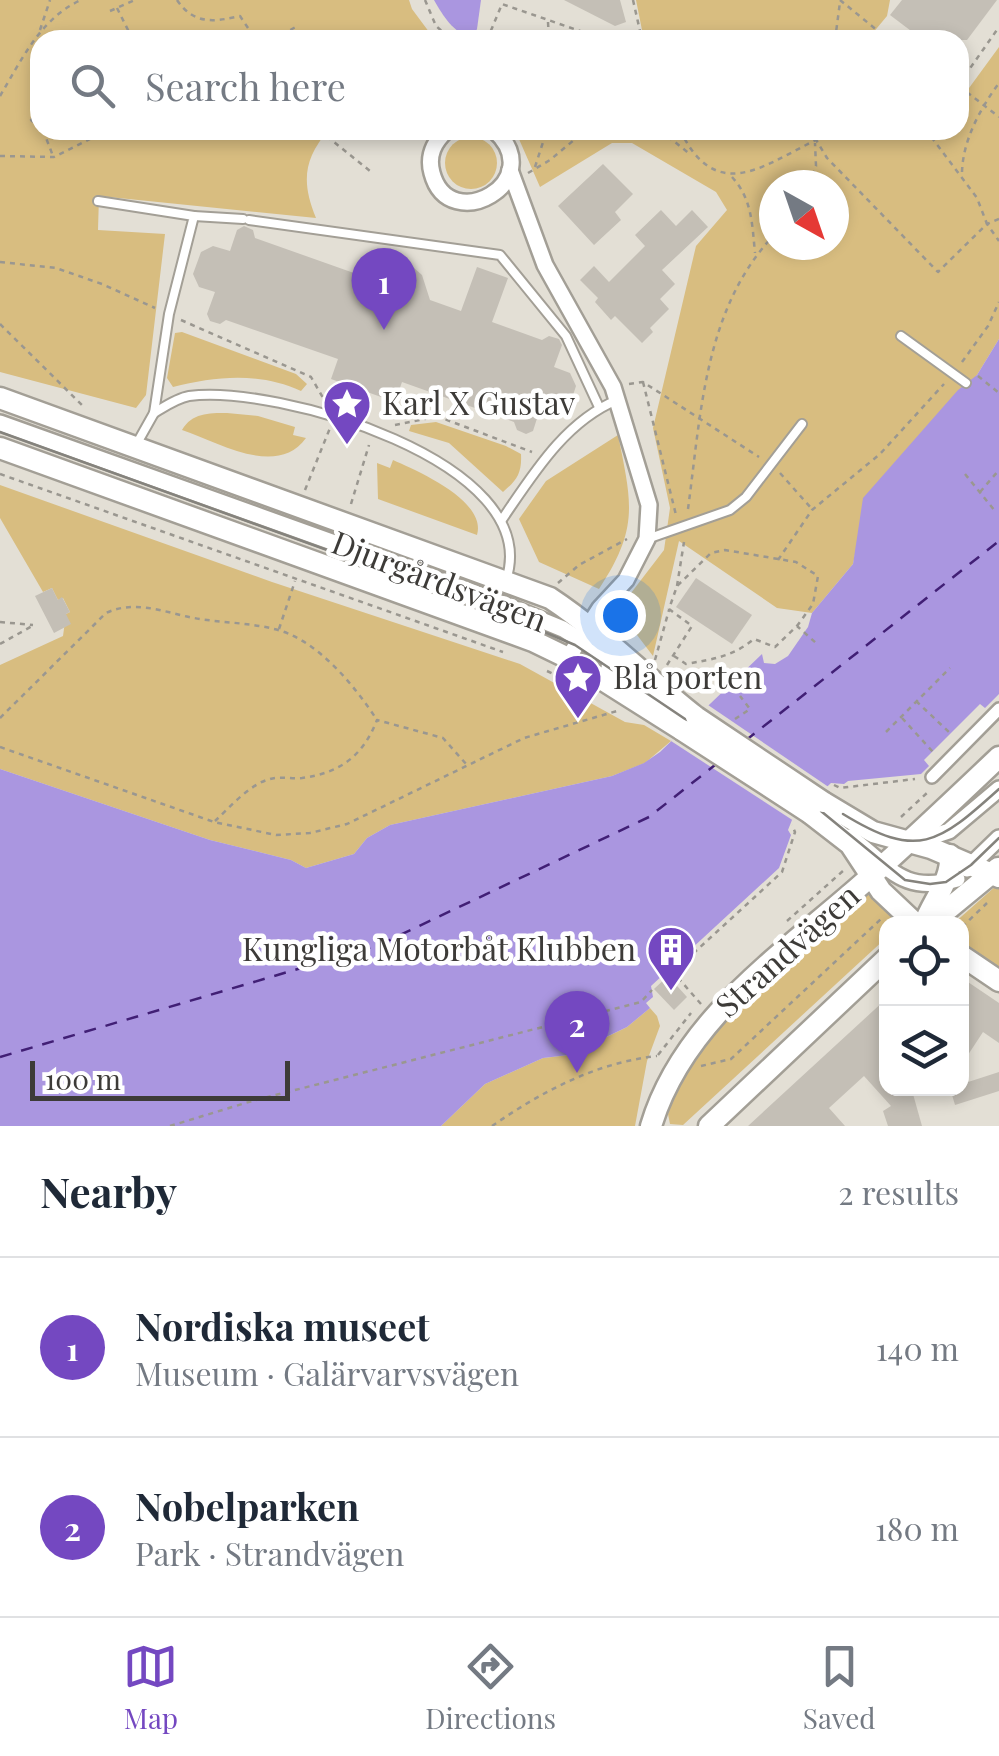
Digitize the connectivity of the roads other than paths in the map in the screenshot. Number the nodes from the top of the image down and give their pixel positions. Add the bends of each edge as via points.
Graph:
1 (437, 140) edge
2 (502, 140) edge
3 (512, 175) junction
4 (492, 196) junction
5 (98, 202) dead end
6 (524, 209) junction
7 (194, 216) junction
8 (901, 336) dead end
9 (966, 383) dead end
10 (615, 393) junction
11 (0, 398) edge
12 (599, 407) junction
13 (154, 412) junction
14 (0, 423) edge
15 (802, 424) dead end
16 (0, 432) edge
17 (136, 446) junction
18 (0, 448) edge
19 (501, 521) junction
20 (648, 533) junction
21 (506, 580) junction
22 (578, 641) junction
23 (999, 709) edge
24 (689, 724) junction
25 (999, 757) edge
26 (934, 781) road end
27 (999, 788) edge
28 (815, 807) junction
29 (901, 834) junction
30 (999, 838) edge
31 (876, 871) junction
32 (997, 872) edge
33 (958, 875) junction
34 (910, 916) edge
35 (930, 916) edge
36 (931, 916) edge
37 (969, 961) edge
38 (879, 966) edge
39 (999, 980) edge
40 (655, 1122) edge
41 (709, 1126) edge

1 - 4 street via 431,153 442,191 466,202
2 - 3 street
3 - 4 street
3 - 6 street
4 - 6 street
5 - 7 lane
6 - 10 street via 546,265
7 - 12 lane via 500,256 566,336
7 - 13 lane via 168,314
8 - 9 lane
10 - 12 lane
10 - 20 street via 650,505
11 - 17 street, Djurgårdsvägen
12 - 19 lane via 545,458
13 - 17 lane
13 - 19 lane via 186,396 248,398 350,421 456,474
14 - 22 street, Djurgårdsvägen via 488,598
15 - 20 lane via 730,510 686,528
16 - 22 street, Djurgårdsvägen
17 - 21 street, Djurgårdsvägen
18 - 22 street, Djurgårdsvägen via 474,619
19 - 21 lane via 512,564
20 - 22 street via 626,580
21 - 22 street, Djurgårdsvägen via 550,598
22 - 24 street, Djurgårdsvägen
22 - 24 street, Djurgårdsvägen via 652,682
23 - 26 street
24 - 28 street, bridge
25 - 29 street, Strandvägen
27 - 29 street, Strandvägen via 949,831 927,840
28 - 29 street via 873,832
28 - 31 street
29 - 31 street, Strandvägen
29 - 33 street via 950,855
30 - 33 street
31 - 33 street via 922,886
31 - 34 street
31 - 40 street, Strandvägen via 704,1028 660,1098
32 - 33 street
32 - 36 street
33 - 35 street
37 - 39 street
38 - 41 street

